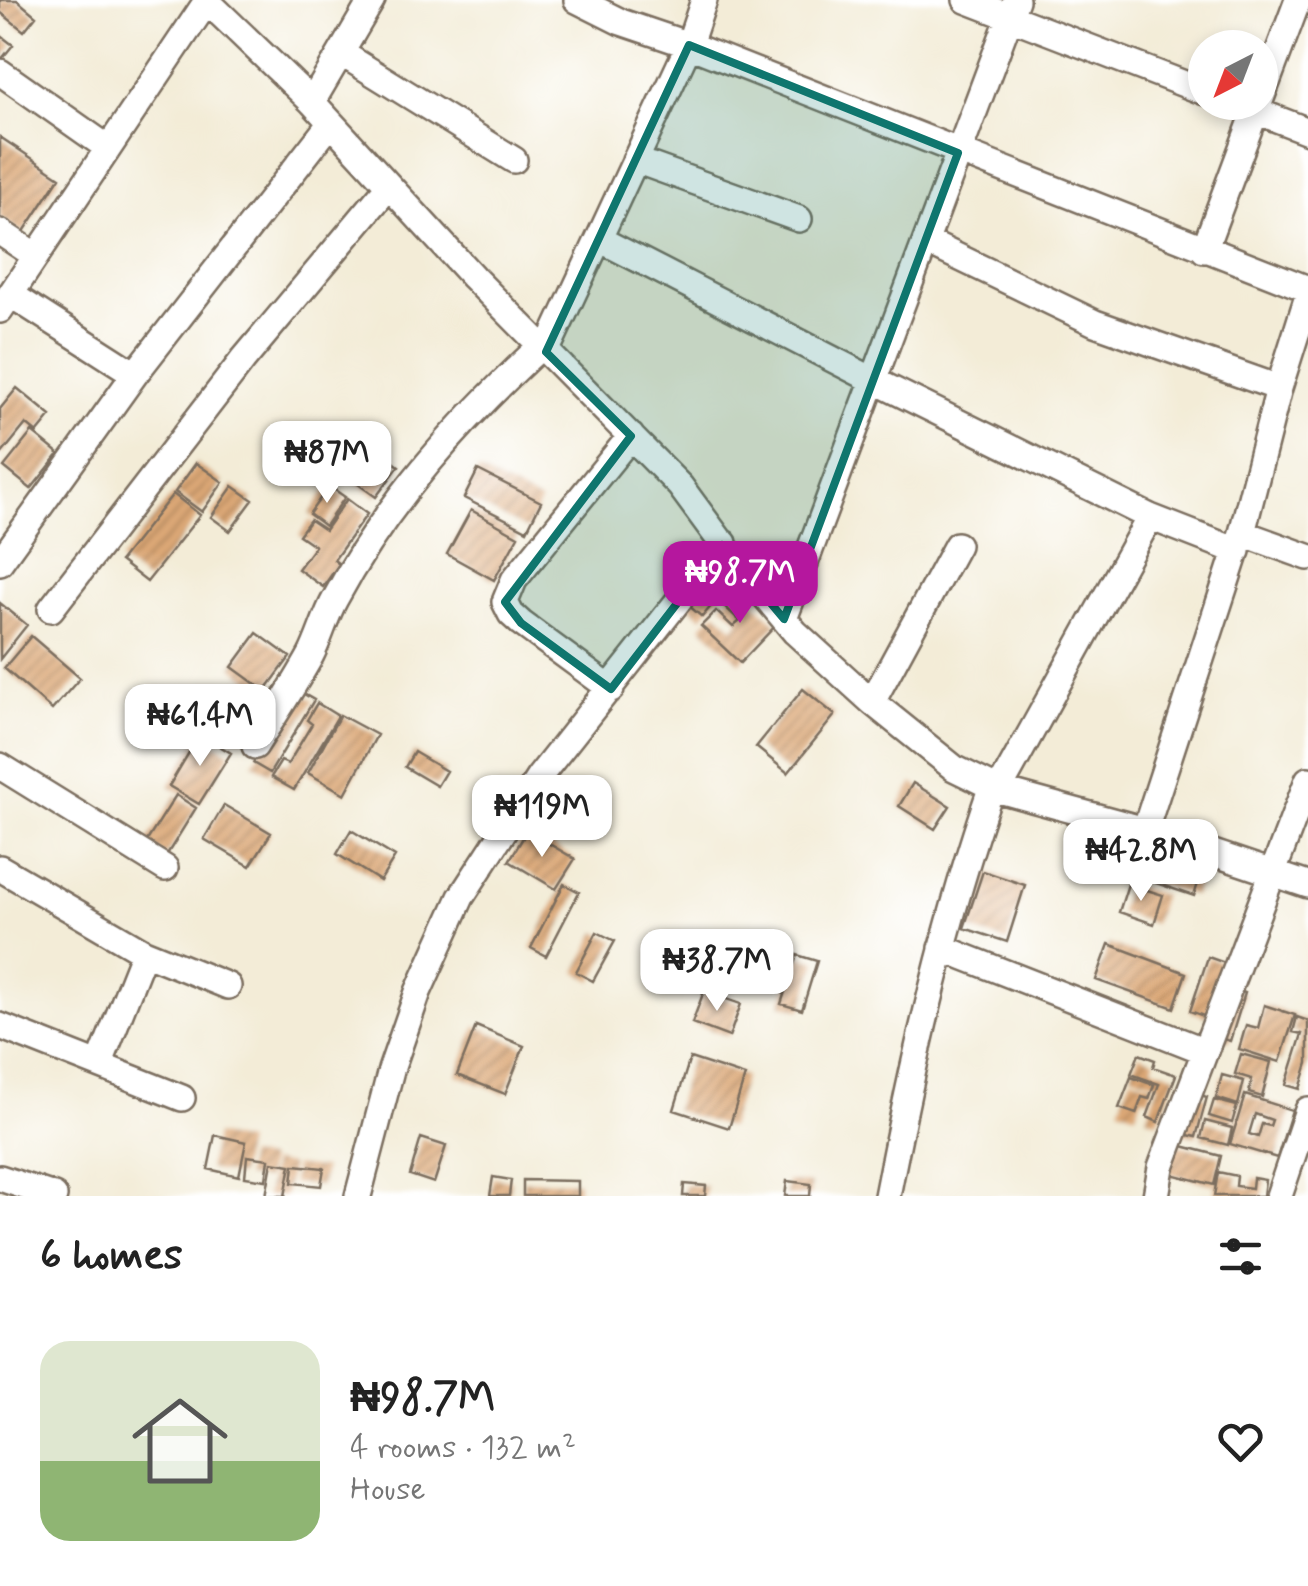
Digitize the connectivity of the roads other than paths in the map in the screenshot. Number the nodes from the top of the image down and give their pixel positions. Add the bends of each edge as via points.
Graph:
1 (206, 0) edge
2 (372, 0) edge
3 (577, 0) edge
4 (704, 0) edge
5 (966, 0) edge
6 (1298, 0) edge
7 (1013, 8) edge
8 (689, 45) junction
9 (1278, 45) edge
10 (341, 53) junction
11 (0, 72) edge
12 (1188, 85) edge
13 (312, 102) junction
14 (1278, 117) edge
15 (1247, 120) edge
16 (330, 124) junction
17 (1308, 132) edge
18 (108, 148) junction
19 (958, 153) junction
20 (514, 160) dead end
21 (636, 160) junction
22 (388, 186) junction
23 (799, 219) dead end
24 (0, 232) edge
25 (598, 239) junction
26 (927, 242) junction
27 (1204, 250) junction
28 (36, 256) junction
29 (1308, 292) edge
30 (5, 302) edge
31 (544, 349) junction
32 (135, 374) junction
33 (875, 381) junction
34 (1279, 388) junction
35 (631, 436) junction
36 (1150, 517) junction
37 (1240, 542) junction
38 (724, 543) junction
39 (957, 545) dead end
40 (1308, 557) edge
41 (0, 562) edge
42 (51, 609) dead end
43 (784, 619) junction
44 (611, 689) junction
45 (872, 702) junction
46 (255, 746) dead end
47 (0, 766) edge
48 (1308, 780) edge
49 (995, 788) junction
50 (1145, 830) junction
51 (0, 868) edge
52 (165, 868) dead end
53 (1273, 872) junction
54 (1308, 886) edge
55 (942, 948) junction
56 (144, 952) junction
57 (228, 986) dead end
58 (0, 1026) edge
59 (1205, 1050) junction
60 (100, 1064) junction
61 (182, 1098) dead end
62 (1308, 1110) edge
63 (0, 1178) edge
64 (54, 1196) edge
65 (358, 1196) edge
66 (887, 1196) edge
67 (1156, 1196) edge
68 (1279, 1196) edge

1 - 13 street
1 - 18 street
2 - 10 street
3 - 8 street
4 - 8 street
5 - 7 street
6 - 9 street
7 - 12 street
7 - 19 street
8 - 19 street
8 - 21 street
10 - 13 street
10 - 20 street
11 - 18 street
13 - 16 street
14 - 17 street
15 - 27 street
16 - 22 street
16 - 32 street
18 - 28 street
19 - 26 street
19 - 27 street
21 - 23 street
21 - 25 street
22 - 31 street
22 - 42 street
24 - 28 street
25 - 31 street
25 - 33 street
26 - 33 street
26 - 34 street via 1095,323
27 - 29 street
28 - 30 street
29 - 34 street
30 - 32 street
31 - 35 street
31 - 46 street via 447,439 381,526
32 - 41 street
33 - 36 street
33 - 43 street
34 - 37 street
35 - 38 street
35 - 44 street via 514,580 505,602 521,623
36 - 37 street
36 - 49 street
37 - 40 street
37 - 50 street
38 - 43 street
38 - 44 street
39 - 45 street
43 - 45 street
44 - 65 street via 539,777 461,897 391,1070
45 - 49 street via 954,768
47 - 52 street
48 - 53 street
49 - 50 street
49 - 55 street
50 - 53 street
51 - 56 street
53 - 54 street
53 - 59 street
55 - 59 street
55 - 66 street
56 - 57 street
56 - 60 street
58 - 60 street
59 - 67 street
60 - 61 street
62 - 68 street
63 - 64 street

